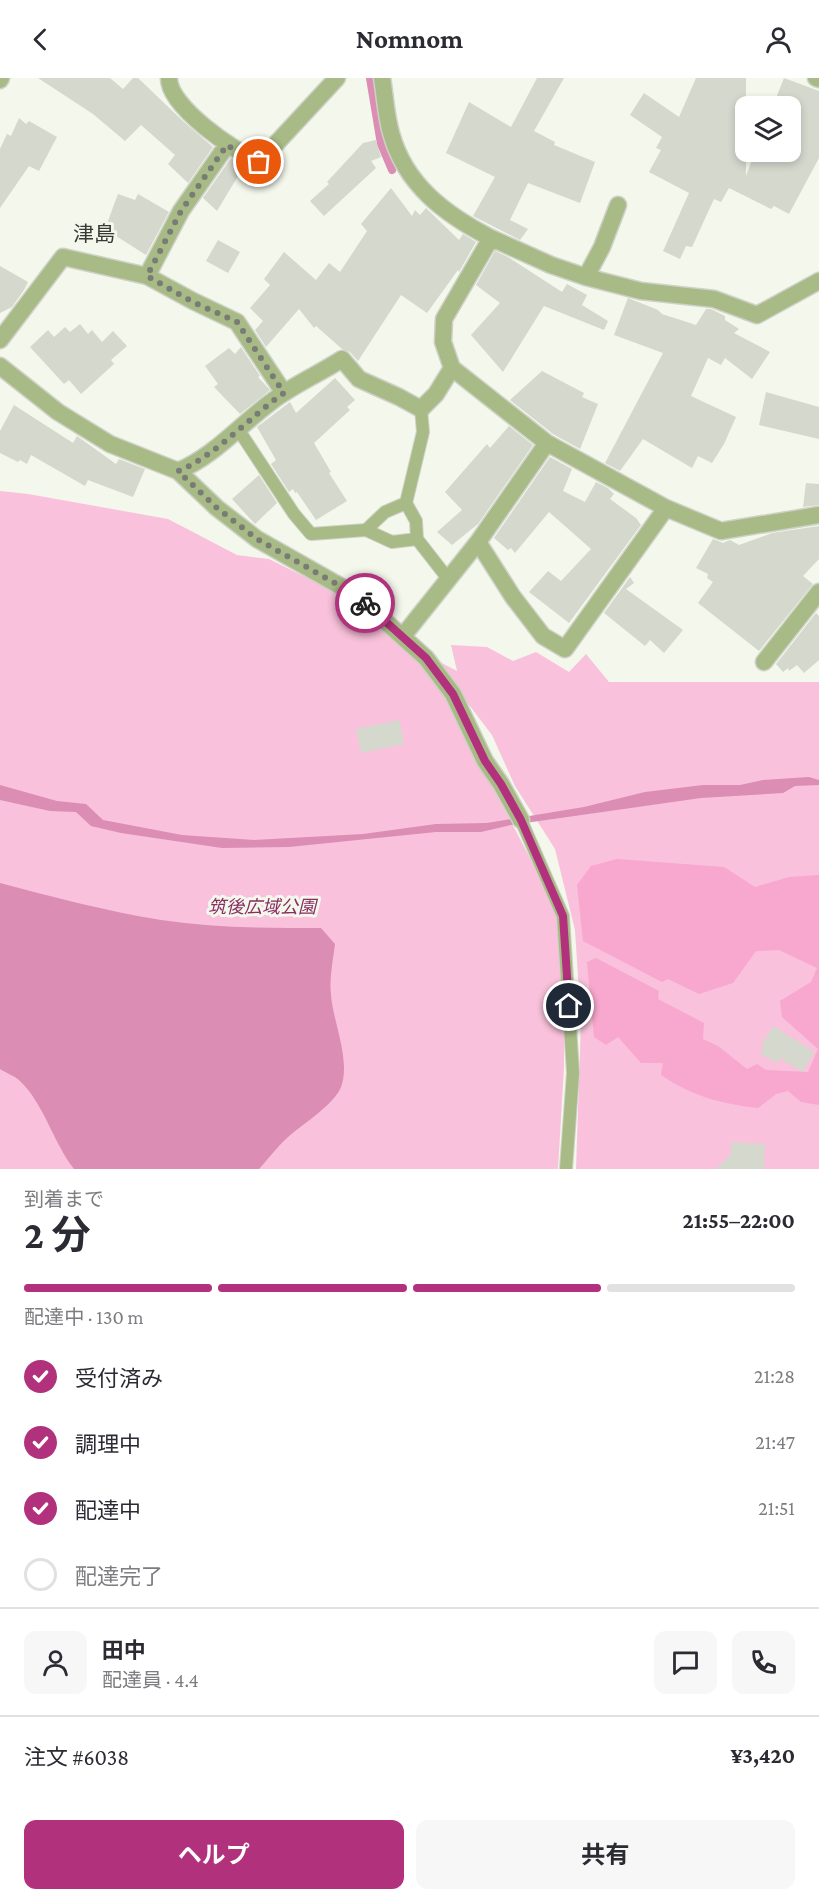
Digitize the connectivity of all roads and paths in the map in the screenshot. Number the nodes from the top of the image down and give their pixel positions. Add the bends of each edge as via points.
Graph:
1 (169, 78) edge
2 (337, 78) edge
3 (382, 78) edge
4 (227, 145) junction
5 (618, 205) dead end
6 (491, 238) junction
7 (147, 276) junction
8 (586, 277) junction
9 (819, 281) edge
10 (0, 339) edge
11 (0, 366) edge
12 (452, 368) junction
13 (284, 393) junction
14 (421, 409) junction
15 (238, 429) junction
16 (547, 443) junction
17 (178, 471) junction
18 (406, 503) junction
19 (666, 508) junction
20 (819, 516) edge
21 (366, 530) junction
22 (417, 539) junction
23 (478, 542) junction
24 (449, 580) junction
25 (819, 592) edge
26 (403, 636) junction
27 (764, 662) dead end
28 (521, 820) joint
29 (566, 1169) edge

1 - 4 street via 172,92 202,126
2 - 4 street via 259,162
3 - 6 street via 391,134 412,179 429,199
4 - 7 street via 181,211
5 - 8 street
6 - 8 street
6 - 12 street via 444,319 443,342
7 - 10 street via 63,257
7 - 13 street via 237,322
8 - 9 street via 641,291 714,299 757,315
11 - 17 street via 58,412 110,444
12 - 14 street
12 - 16 street
13 - 14 street via 342,359 359,379
13 - 15 street
14 - 18 lane via 423,432
15 - 17 street
15 - 21 lane via 294,514 312,534
16 - 19 street
16 - 23 street
17 - 26 street via 257,539 356,595
18 - 21 lane via 385,512
18 - 22 lane via 416,521
19 - 20 street via 721,531
19 - 23 street via 565,649 543,636
21 - 22 lane via 392,542
22 - 24 lane
23 - 24 street
24 - 26 street
25 - 27 street
26 - 28 street via 426,658 453,694 485,761
28 - 29 lane via 563,916 573,1073

